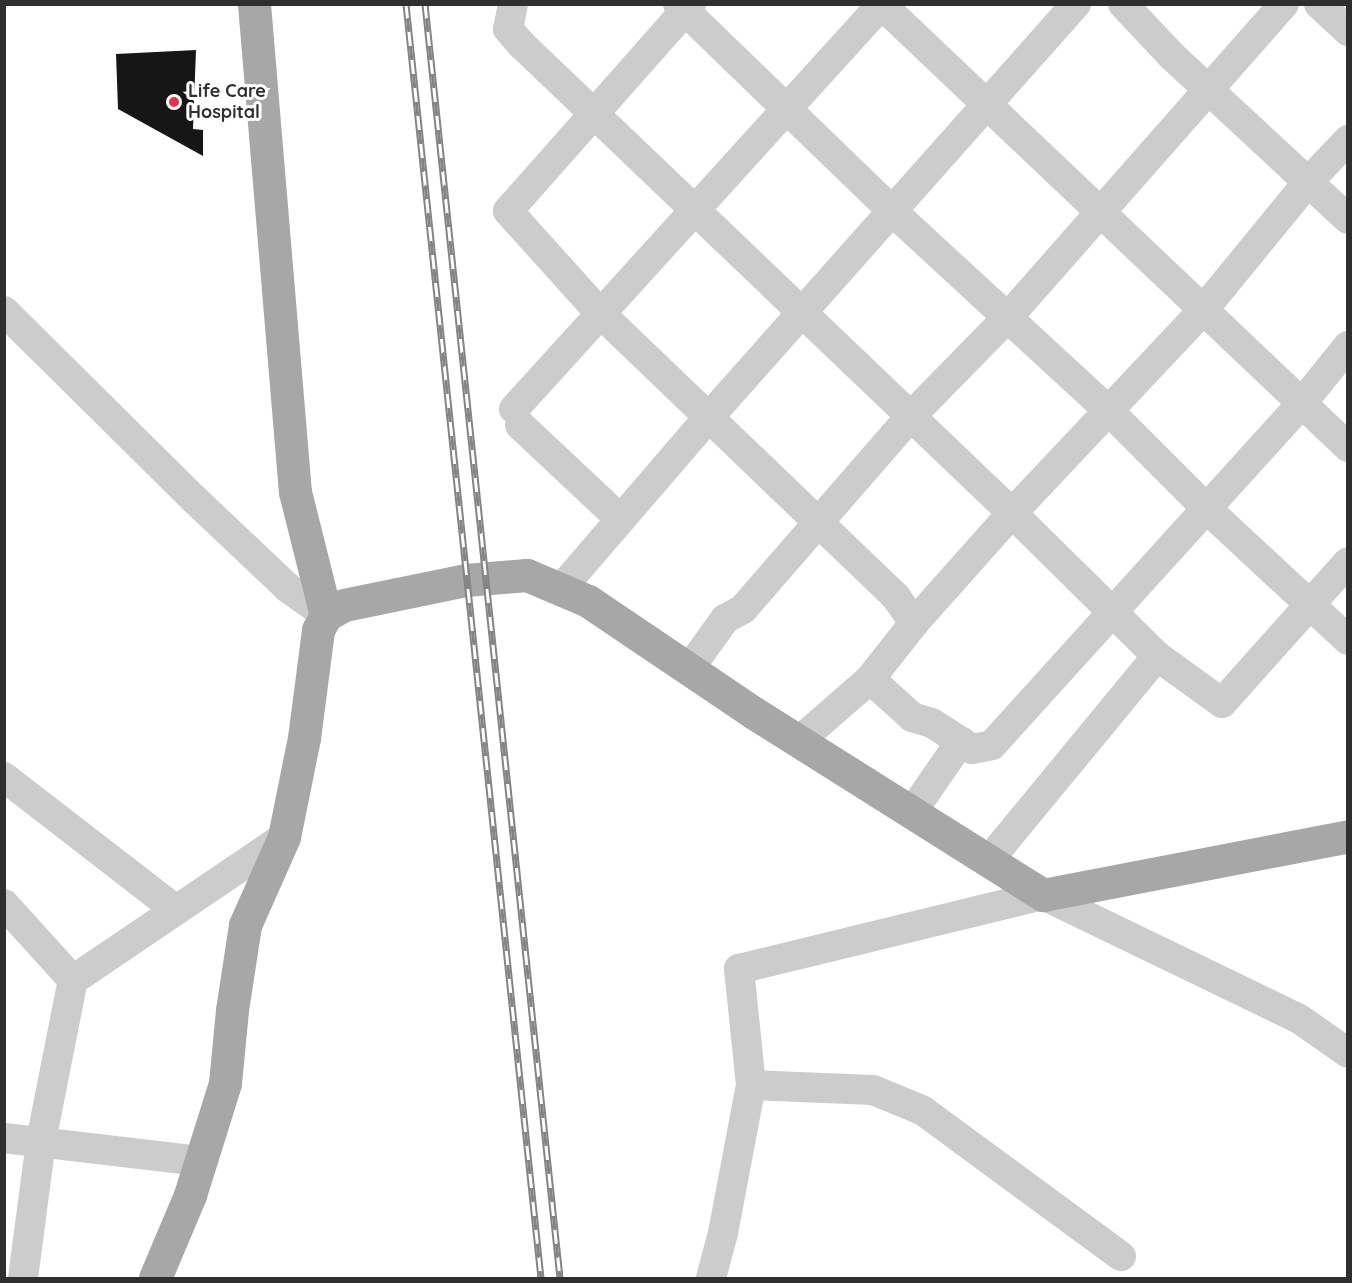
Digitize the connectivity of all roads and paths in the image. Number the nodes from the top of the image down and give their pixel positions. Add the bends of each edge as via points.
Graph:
1 (254, 4) edge
2 (513, 4) edge
3 (1076, 4) edge
4 (1123, 4) edge
5 (1284, 4) edge
6 (1319, 4) edge
7 (882, 5) edge
8 (684, 7) edge
9 (1347, 30) edge
10 (1207, 89) junction
11 (986, 105) junction
12 (787, 109) junction
13 (594, 113) junction
14 (1347, 140) edge
15 (1308, 183) junction
16 (694, 211) junction
17 (892, 211) junction
18 (1101, 213) junction
19 (1347, 219) edge
20 (1204, 309) junction
21 (4, 311) edge
22 (600, 313) junction
23 (801, 313) junction
24 (1008, 317) junction
25 (1347, 346) edge
26 (1302, 403) junction
27 (1109, 411) junction
28 (709, 417) junction
29 (910, 417) junction
30 (1347, 447) edge
31 (1207, 509) junction
32 (1012, 513) junction
33 (620, 519) junction
34 (818, 521) junction
35 (1347, 562) edge
36 (560, 590) junction
37 (1310, 605) junction
38 (1113, 611) junction
39 (326, 615) junction
40 (914, 623) junction
41 (1347, 640) edge
42 (1157, 656) junction
43 (688, 669) junction
44 (870, 679) junction
45 (799, 741) junction
46 (961, 741) junction
47 (4, 777) edge
48 (912, 812) junction
49 (1347, 836) edge
50 (284, 837) junction
51 (989, 860) junction
52 (1043, 895) junction
53 (4, 904) edge
54 (175, 909) junction
55 (73, 980) junction
56 (1347, 1053) edge
57 (751, 1085) junction
58 (4, 1138) edge
59 (41, 1142) junction
60 (200, 1161) junction
61 (1121, 1256) dead end
62 (23, 1278) edge
63 (155, 1278) edge
64 (711, 1278) edge

1 - 39 main road via 295,492
2 - 13 street via 508,29
3 - 11 street
4 - 10 street
5 - 10 street
6 - 9 street
7 - 11 street
7 - 12 street
8 - 12 street
8 - 13 street
10 - 15 street
10 - 18 street
11 - 17 street
11 - 18 street
12 - 16 street
12 - 17 street
13 - 16 street
13 - 22 street via 508,211
14 - 15 street
15 - 19 street
15 - 20 street
16 - 22 street
16 - 23 street
17 - 23 street
17 - 24 street
18 - 20 street
18 - 24 street
20 - 26 street
20 - 27 street
21 - 39 street via 228,532 288,588
22 - 28 street
22 - 33 street via 517,417
23 - 28 street
23 - 29 street
24 - 27 street
24 - 29 street
25 - 26 street
26 - 30 street
26 - 31 street
27 - 31 street
27 - 32 street
28 - 33 street
28 - 34 street
29 - 32 street
29 - 34 street
31 - 37 street
31 - 38 street
32 - 38 street
32 - 40 street
33 - 36 street
34 - 40 street via 896,597
34 - 43 street via 743,609 725,619
35 - 37 street
36 - 39 main road via 527,575 466,580 366,599
36 - 43 main road via 588,602
37 - 41 street
37 - 42 street via 1221,703
38 - 42 street
38 - 46 street via 992,745 972,749
39 - 50 main road via 313,653 304,738
40 - 44 street
42 - 51 street
43 - 45 main road
44 - 45 street
44 - 46 street via 912,717 932,723
45 - 48 main road
46 - 48 street
47 - 54 street
48 - 51 main road
49 - 52 main road
50 - 54 street
50 - 60 main road via 245,925 225,1083
51 - 52 main road
52 - 56 street via 1298,1018
52 - 57 street via 739,969
53 - 55 street
54 - 55 street
55 - 59 street
57 - 61 street via 873,1090 922,1110
57 - 64 street
58 - 59 street
59 - 60 street
59 - 62 street
60 - 63 main road

